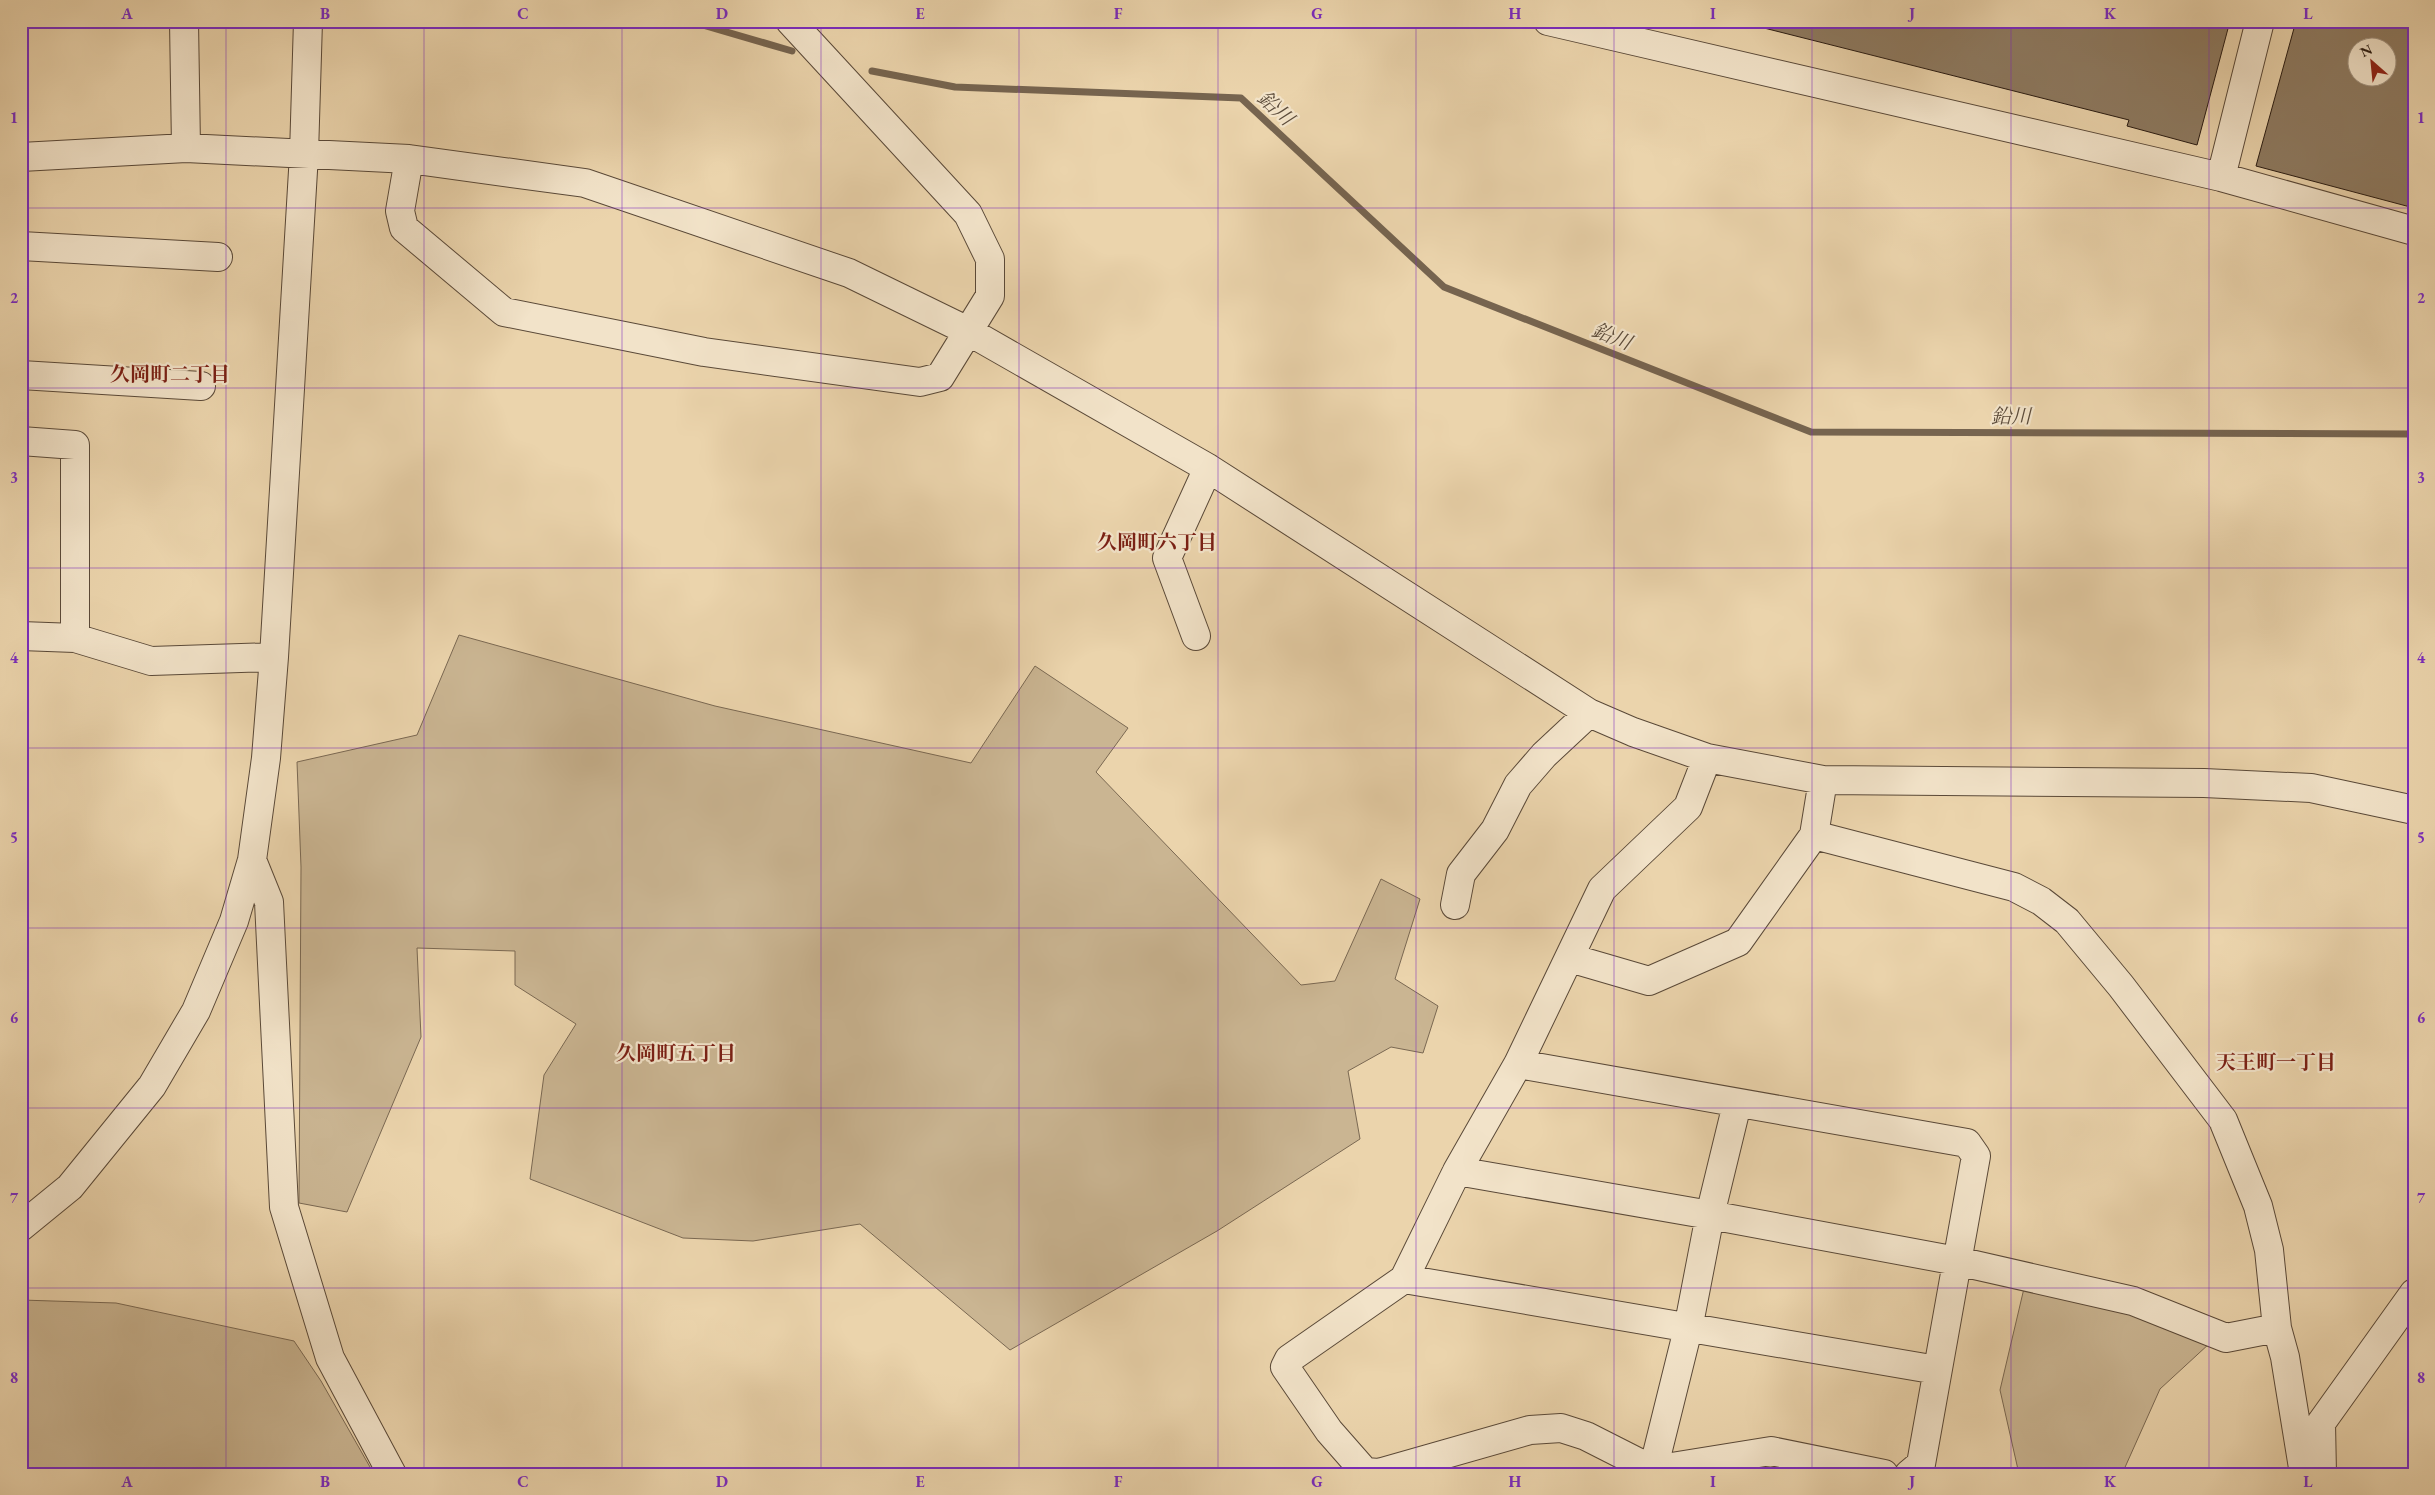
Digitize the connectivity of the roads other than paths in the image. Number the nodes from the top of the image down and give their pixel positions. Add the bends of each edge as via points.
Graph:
1 (184, 21) edge
2 (308, 21) edge
3 (790, 21) edge
4 (1548, 21) edge
5 (2260, 21) edge
6 (186, 148) junction
7 (304, 154) junction
8 (21, 157) edge
9 (409, 159) junction
10 (2221, 177) junction
11 (2414, 231) edge
12 (21, 246) edge
13 (218, 257) dead end
14 (968, 331) junction
15 (21, 375) edge
16 (201, 386) dead end
17 (21, 442) edge
18 (1208, 468) junction
19 (21, 636) edge
20 (1196, 636) dead end
21 (75, 638) junction
22 (274, 656) junction
23 (1589, 713) junction
24 (1707, 758) junction
25 (1823, 780) junction
26 (2414, 810) edge
27 (1814, 835) junction
28 (252, 860) junction
29 (1454, 905) dead end
30 (1570, 958) junction
31 (1518, 1064) junction
32 (1737, 1104) junction
33 (1456, 1171) junction
34 (1710, 1215) junction
35 (21, 1227) edge
36 (1956, 1261) junction
37 (1404, 1279) junction
38 (2414, 1293) edge
39 (2277, 1328) junction
40 (1688, 1329) junction
41 (1937, 1370) junction
42 (1654, 1472) edge
43 (392, 1474) edge
44 (1884, 1474) edge
45 (1909, 1474) edge
46 (2304, 1474) edge
47 (2322, 1474) edge

1 - 6 street
2 - 7 street
3 - 14 street via 968,214 990,259 990,296
4 - 10 street
5 - 10 street
6 - 7 street
6 - 8 street
7 - 9 street
7 - 22 street
9 - 14 street via 585,184 849,272
9 - 14 street via 400,211 404,228 504,312 704,352 920,382 940,376
10 - 11 street
12 - 13 street
14 - 18 street
15 - 16 street
17 - 21 street via 75,445
18 - 20 street via 1167,558
18 - 23 street
19 - 21 street
21 - 22 street via 152,661
22 - 28 street via 266,758
23 - 24 street
23 - 29 street via 1544,755 1518,785 1495,830 1461,874
24 - 25 street
24 - 30 street via 1688,807 1602,889
25 - 26 street via 2204,783 2311,788
25 - 27 street
27 - 30 street via 1738,942 1650,981
27 - 39 street via 2014,887 2041,901 2067,921 2223,1120 2258,1206 2269,1250
28 - 35 street via 234,921 196,1012 152,1086 70,1187
28 - 43 street via 269,902 284,1207 330,1358
30 - 31 street
31 - 32 street
31 - 33 street
32 - 34 street
32 - 36 street via 1967,1143 1976,1156
33 - 34 street
33 - 37 street
34 - 36 street
34 - 40 street
36 - 39 street via 2133,1301 2226,1338
36 - 41 street
37 - 40 street
37 - 42 street via 1289,1359 1285,1367 1329,1431 1365,1472 1379,1473 1530,1430 1560,1428 1586,1436
38 - 47 street via 2320,1423
39 - 46 street via 2285,1357
40 - 41 street
40 - 42 street
41 - 45 street via 1921,1464
42 - 44 street via 1771,1451

